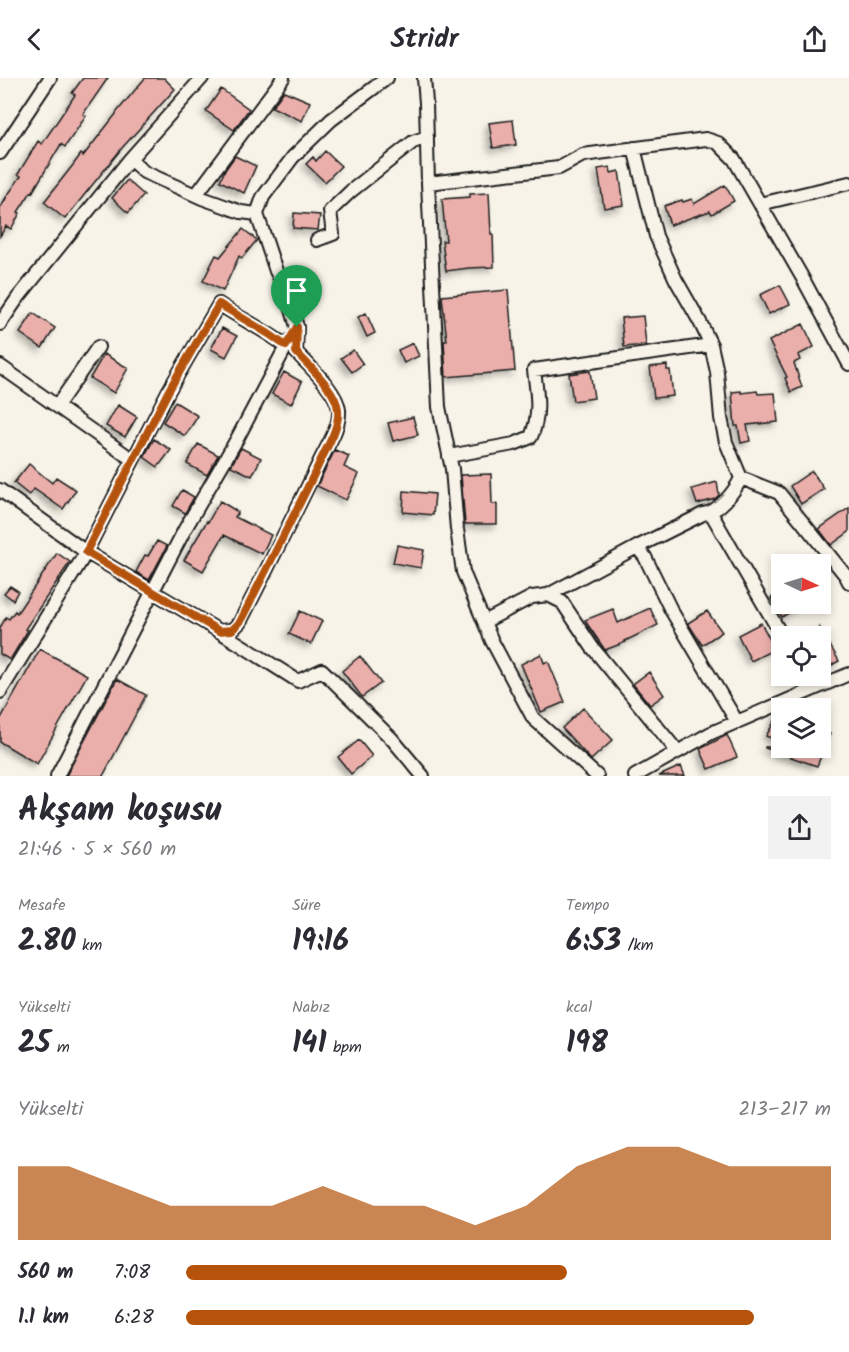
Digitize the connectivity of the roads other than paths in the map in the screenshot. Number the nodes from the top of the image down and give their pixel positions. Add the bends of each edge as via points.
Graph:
1 (51, 78) edge
2 (202, 78) edge
3 (284, 78) edge
4 (387, 78) edge
5 (424, 78) edge
6 (427, 137) junction
7 (634, 148) junction
8 (0, 153) edge
9 (130, 159) junction
10 (428, 183) junction
11 (849, 183) edge
12 (196, 195) junction
13 (760, 204) junction
14 (257, 214) junction
15 (317, 240) dead end
16 (0, 324) edge
17 (297, 327) junction
18 (711, 345) junction
19 (286, 346) junction
20 (98, 347) dead end
21 (848, 359) edge
22 (0, 366) edge
23 (57, 406) junction
24 (449, 456) junction
25 (134, 460) junction
26 (741, 478) junction
27 (0, 490) edge
28 (711, 513) junction
29 (637, 547) junction
30 (86, 552) junction
31 (849, 582) edge
32 (152, 592) junction
33 (548, 595) junction
34 (484, 622) junction
35 (776, 626) edge
36 (219, 631) junction
37 (849, 674) edge
38 (811, 686) edge
39 (813, 689) junction
40 (0, 692) edge
41 (737, 722) junction
42 (677, 752) junction
43 (57, 776) edge
44 (423, 776) edge
45 (597, 776) edge
46 (635, 776) edge

1 - 8 street
2 - 9 street
3 - 12 street
4 - 14 street via 331,120 293,158 263,197
5 - 6 street
6 - 10 street
6 - 15 street via 413,142 351,191 330,211 333,234
7 - 10 street via 583,154 559,168
7 - 13 street via 706,139 718,143 734,159
7 - 18 street via 656,236
9 - 12 street via 144,172
9 - 16 street
10 - 24 street via 439,407
11 - 13 street
12 - 14 street
13 - 21 street
14 - 17 street
17 - 19 street
17 - 36 street via 296,352 332,393 339,408 338,422 240,622 232,630
18 - 24 street via 534,370 538,397 531,436 514,444
18 - 26 street via 726,442
19 - 25 street via 219,304
19 - 32 street
20 - 23 street
22 - 23 street
23 - 25 street
24 - 34 street via 463,572
25 - 30 street
26 - 28 street via 736,489
26 - 31 street via 778,493
27 - 30 street
28 - 29 street
28 - 35 street
29 - 33 street
29 - 41 street
30 - 32 street
30 - 40 street
32 - 36 street
32 - 43 street
33 - 34 street via 532,597
33 - 42 street via 562,602 592,647
34 - 45 street via 533,718
36 - 44 street via 298,681 322,670 392,739
37 - 39 street
38 - 39 street
39 - 41 street
41 - 42 street
42 - 46 street

